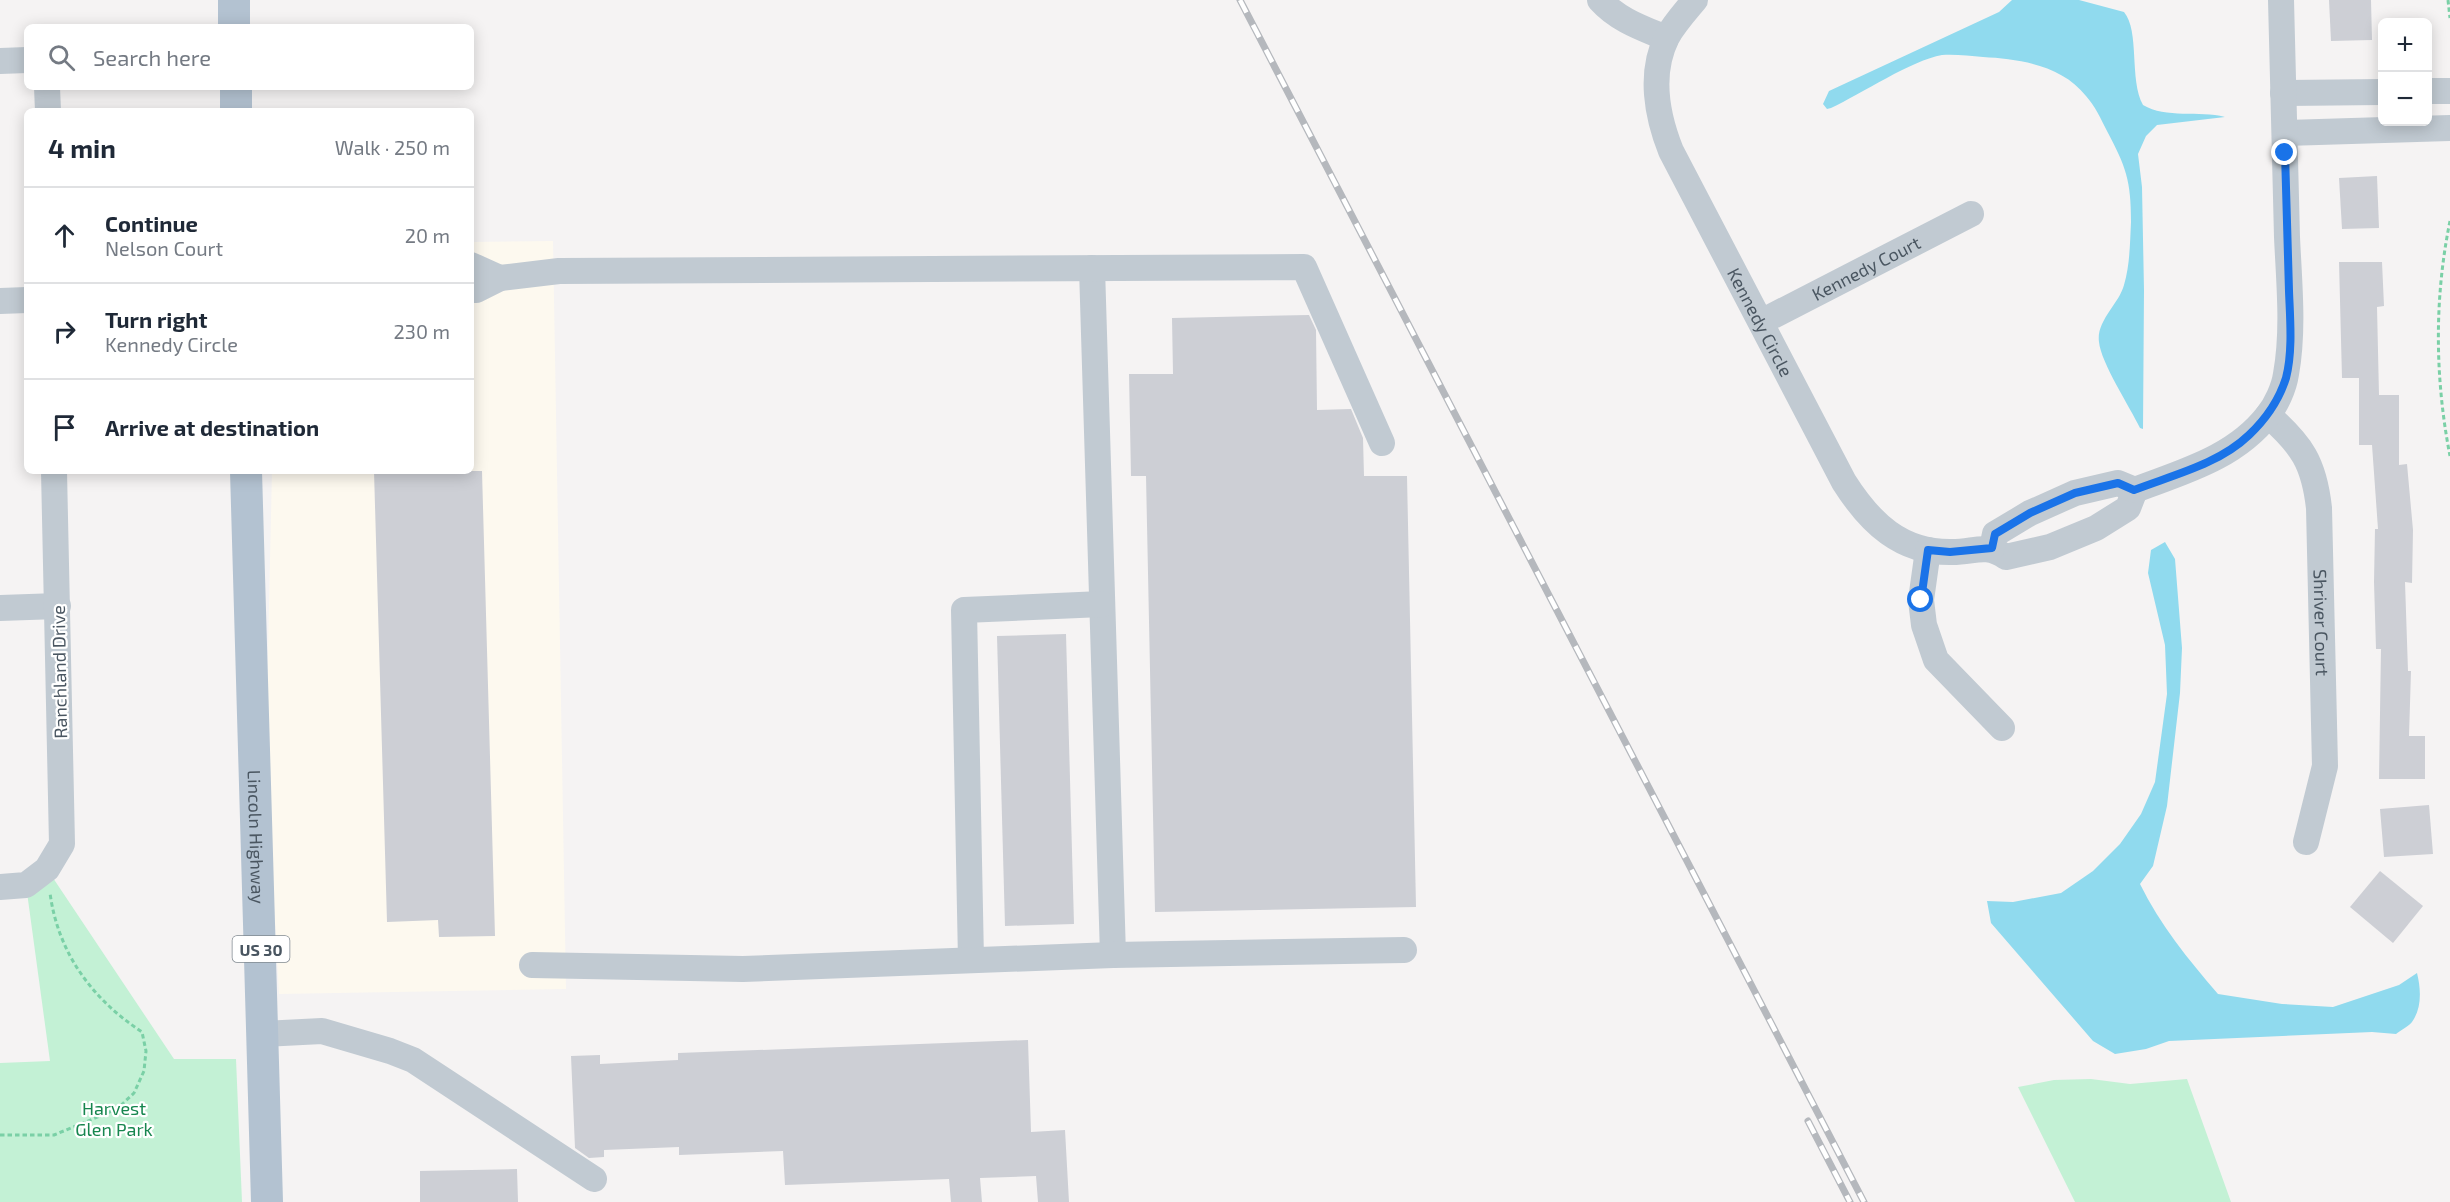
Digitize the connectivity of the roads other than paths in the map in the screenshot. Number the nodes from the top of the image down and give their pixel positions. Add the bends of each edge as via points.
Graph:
1 (234, 0) edge
2 (1600, 0) edge
3 (1695, 0) edge
4 (2281, 0) edge
5 (234, 24) edge
6 (1666, 38) junction
7 (0, 60) edge
8 (24, 60) edge
9 (47, 90) edge
10 (236, 90) edge
11 (2450, 91) edge
12 (2378, 92) edge
13 (2432, 92) edge
14 (2283, 93) junction
15 (48, 108) edge
16 (236, 108) edge
17 (2450, 129) edge
18 (2285, 133) junction
19 (1971, 214) dead end
20 (474, 266) edge
21 (1092, 268) junction
22 (500, 278) junction
23 (474, 290) edge
24 (24, 300) edge
25 (0, 302) edge
26 (1761, 322) junction
27 (2268, 415) junction
28 (1382, 443) dead end
29 (54, 474) edge
30 (246, 474) edge
31 (2134, 490) junction
32 (1992, 548) junction
33 (1928, 550) junction
34 (1102, 604) junction
35 (58, 606) junction
36 (0, 608) edge
37 (2002, 728) dead end
38 (2306, 842) dead end
39 (0, 887) edge
40 (1404, 950) dead end
41 (1113, 955) junction
42 (971, 960) junction
43 (532, 965) dead end
44 (263, 1034) junction
45 (594, 1179) dead end
46 (267, 1202) edge

1 - 5 main road
2 - 6 street via 1634,25
3 - 6 street, Kennedy Circle
4 - 14 street
6 - 26 street, Kennedy Circle via 1657,82 1662,128
7 - 8 street
9 - 15 street
10 - 16 main road
11 - 13 street
12 - 14 street
14 - 18 street
17 - 18 street
18 - 27 street via 2289,357 2286,377
19 - 26 street, Kennedy Court
20 - 22 street
21 - 22 street via 560,271
21 - 28 street via 1304,267
21 - 34 street
22 - 23 street
24 - 25 street
26 - 33 street, Kennedy Circle via 1856,502 1885,531
27 - 31 street via 2229,451
27 - 38 street, Shriver Court via 2301,448 2316,487 2319,508 2325,766
29 - 35 street, Ranchland Drive
30 - 44 main road, Lincoln Highway / US 30
31 - 32 street via 2118,483 2075,493 1995,534
31 - 32 street, Kennedy Circle via 2128,508 2073,538 2006,557
32 - 33 street, Kennedy Circle
33 - 37 street via 1921,600 1924,625 1936,660
34 - 41 street
34 - 42 street via 964,610
35 - 36 street
35 - 39 street, Ranchland Drive via 62,844 47,869 26,885
40 - 41 street
41 - 42 street
42 - 43 street via 743,969
44 - 45 street via 322,1031 413,1060
44 - 46 main road, Lincoln Highway / US 30

